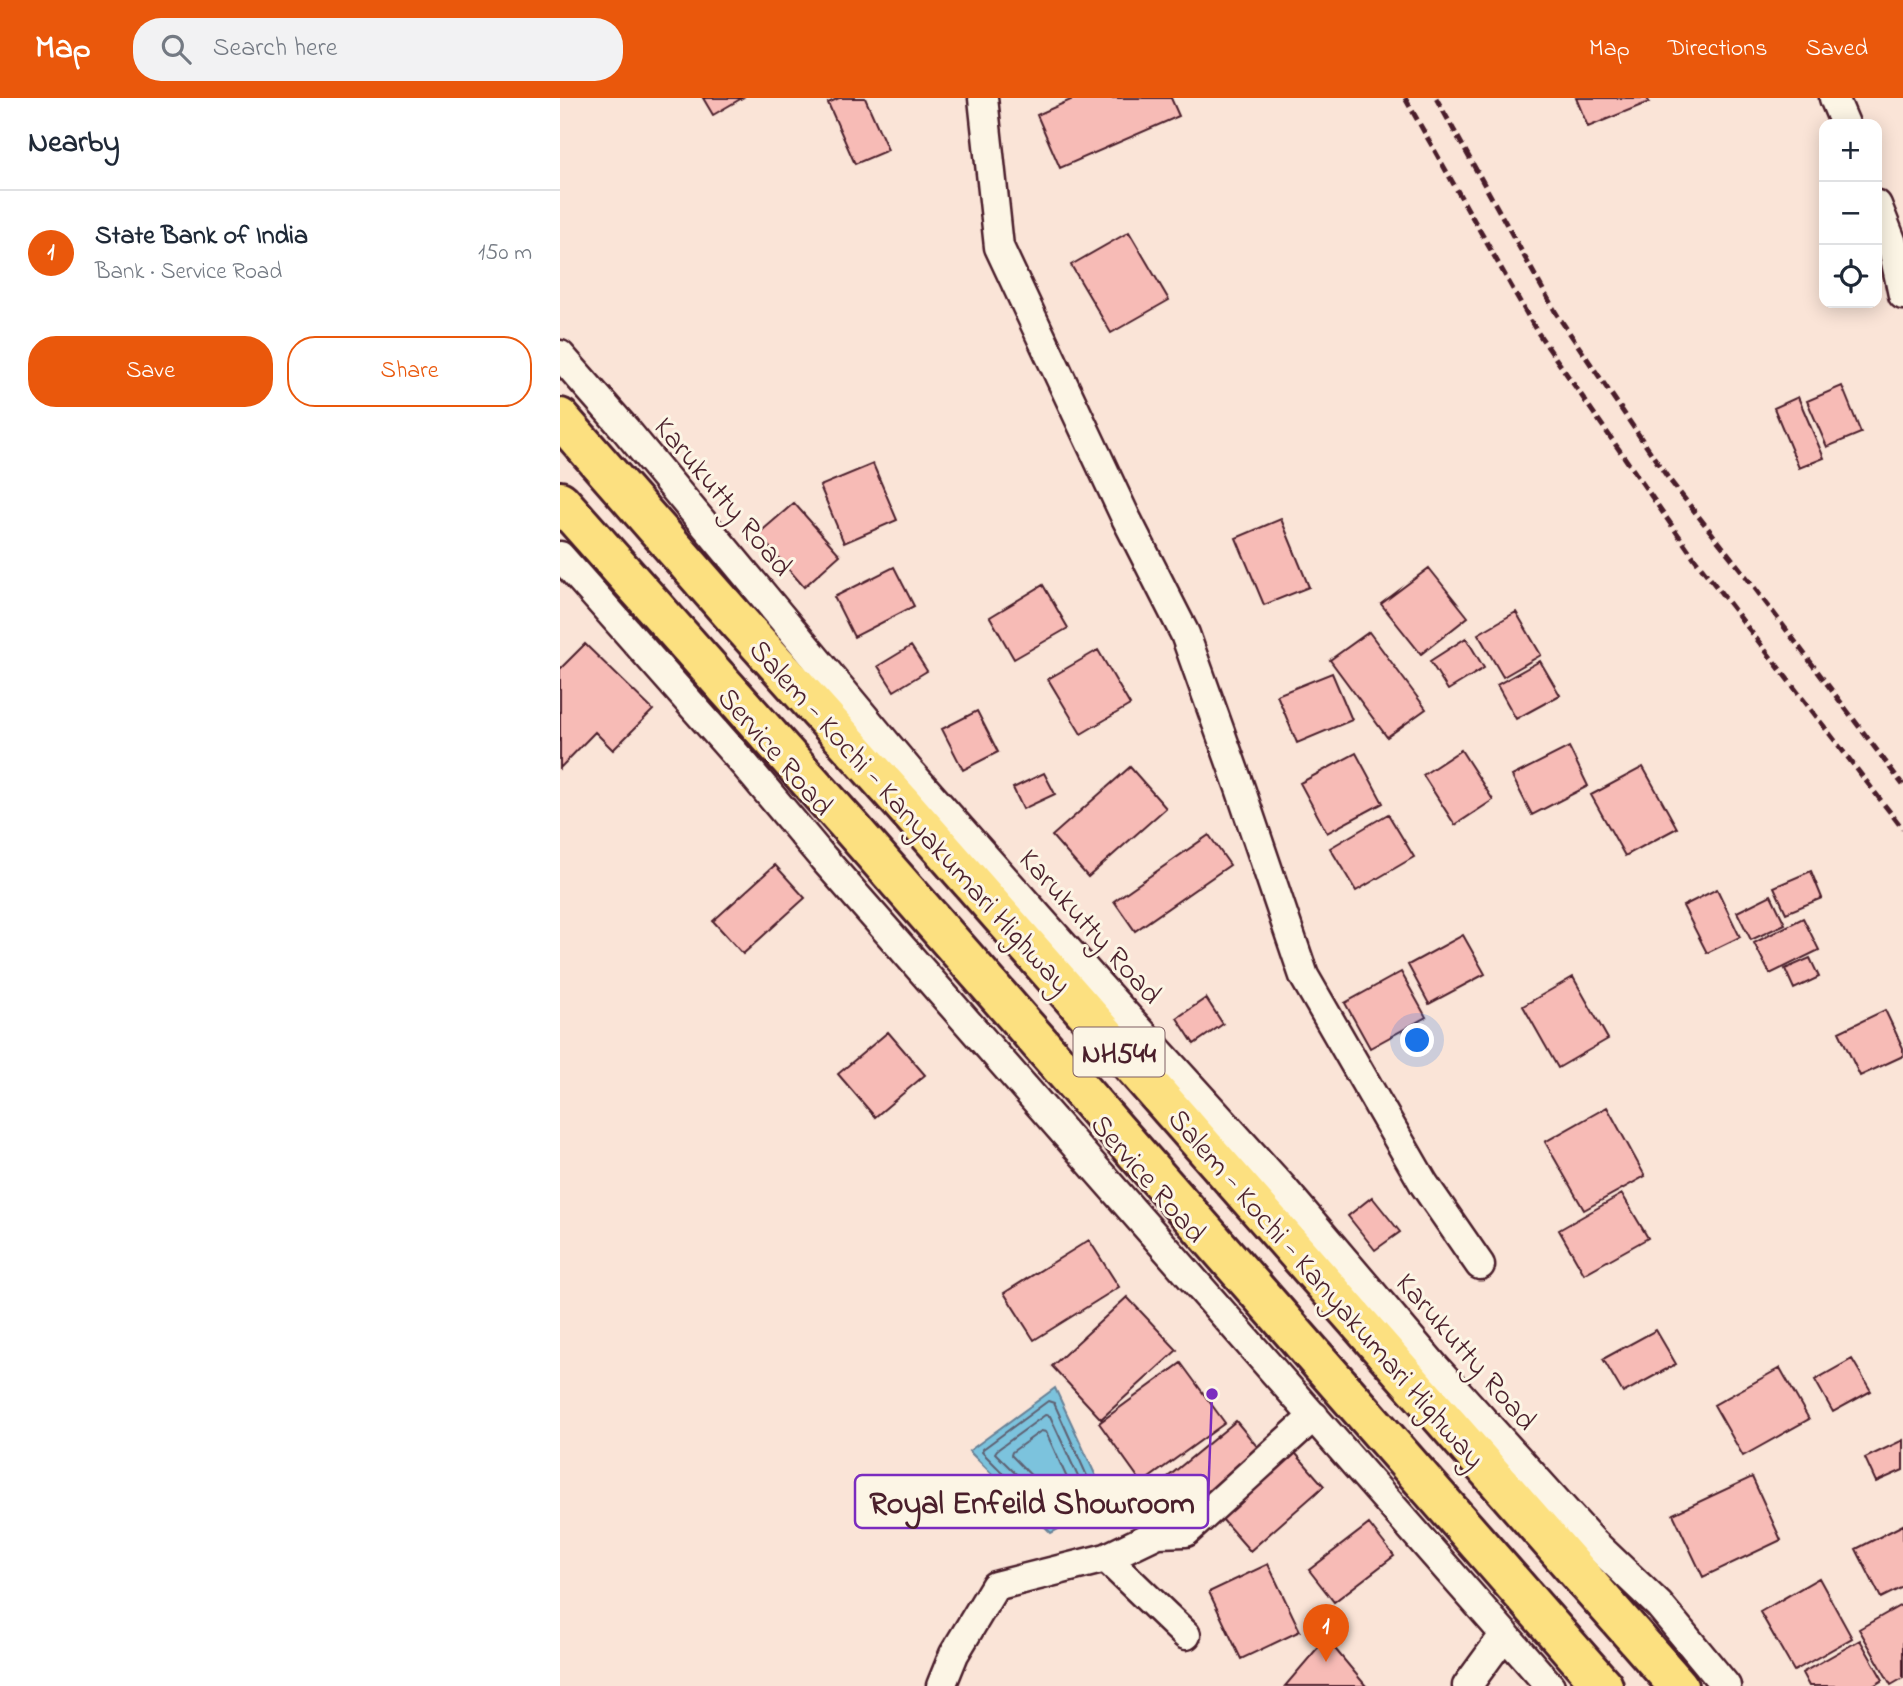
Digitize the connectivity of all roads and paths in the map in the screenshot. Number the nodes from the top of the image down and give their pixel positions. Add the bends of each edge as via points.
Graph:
1 (984, 98) edge
2 (1834, 98) edge
3 (1843, 119) edge
4 (1882, 218) edge
5 (1903, 295) edge
6 (560, 355) edge
7 (560, 418) edge
8 (560, 501) edge
9 (560, 556) edge
10 (1480, 1265) dead end
11 (1314, 1416) junction
12 (1106, 1558) junction
13 (1504, 1634) junction
14 (1186, 1635) dead end
15 (941, 1686) edge
16 (1467, 1686) edge
17 (1550, 1686) edge
18 (1603, 1686) edge
19 (1678, 1686) edge
20 (1726, 1686) edge

1 - 10 street via 999,247 1185,634 1304,976 1424,1184
2 - 3 street
4 - 5 street
6 - 20 street, Karukutty Road via 920,782 1282,1187 1434,1366 1594,1543 1659,1605
7 - 19 highway, Salem - Kochi - Kanyakumari Highway / NH544
8 - 18 highway, Salem - Kochi - Kanyakumari Highway / NH544
9 - 11 street, Service Road
11 - 12 street via 1186,1532 1158,1533
11 - 13 street, Service Road
12 - 14 street
12 - 15 street via 995,1586 954,1654
13 - 16 street
13 - 17 street, Service Road

